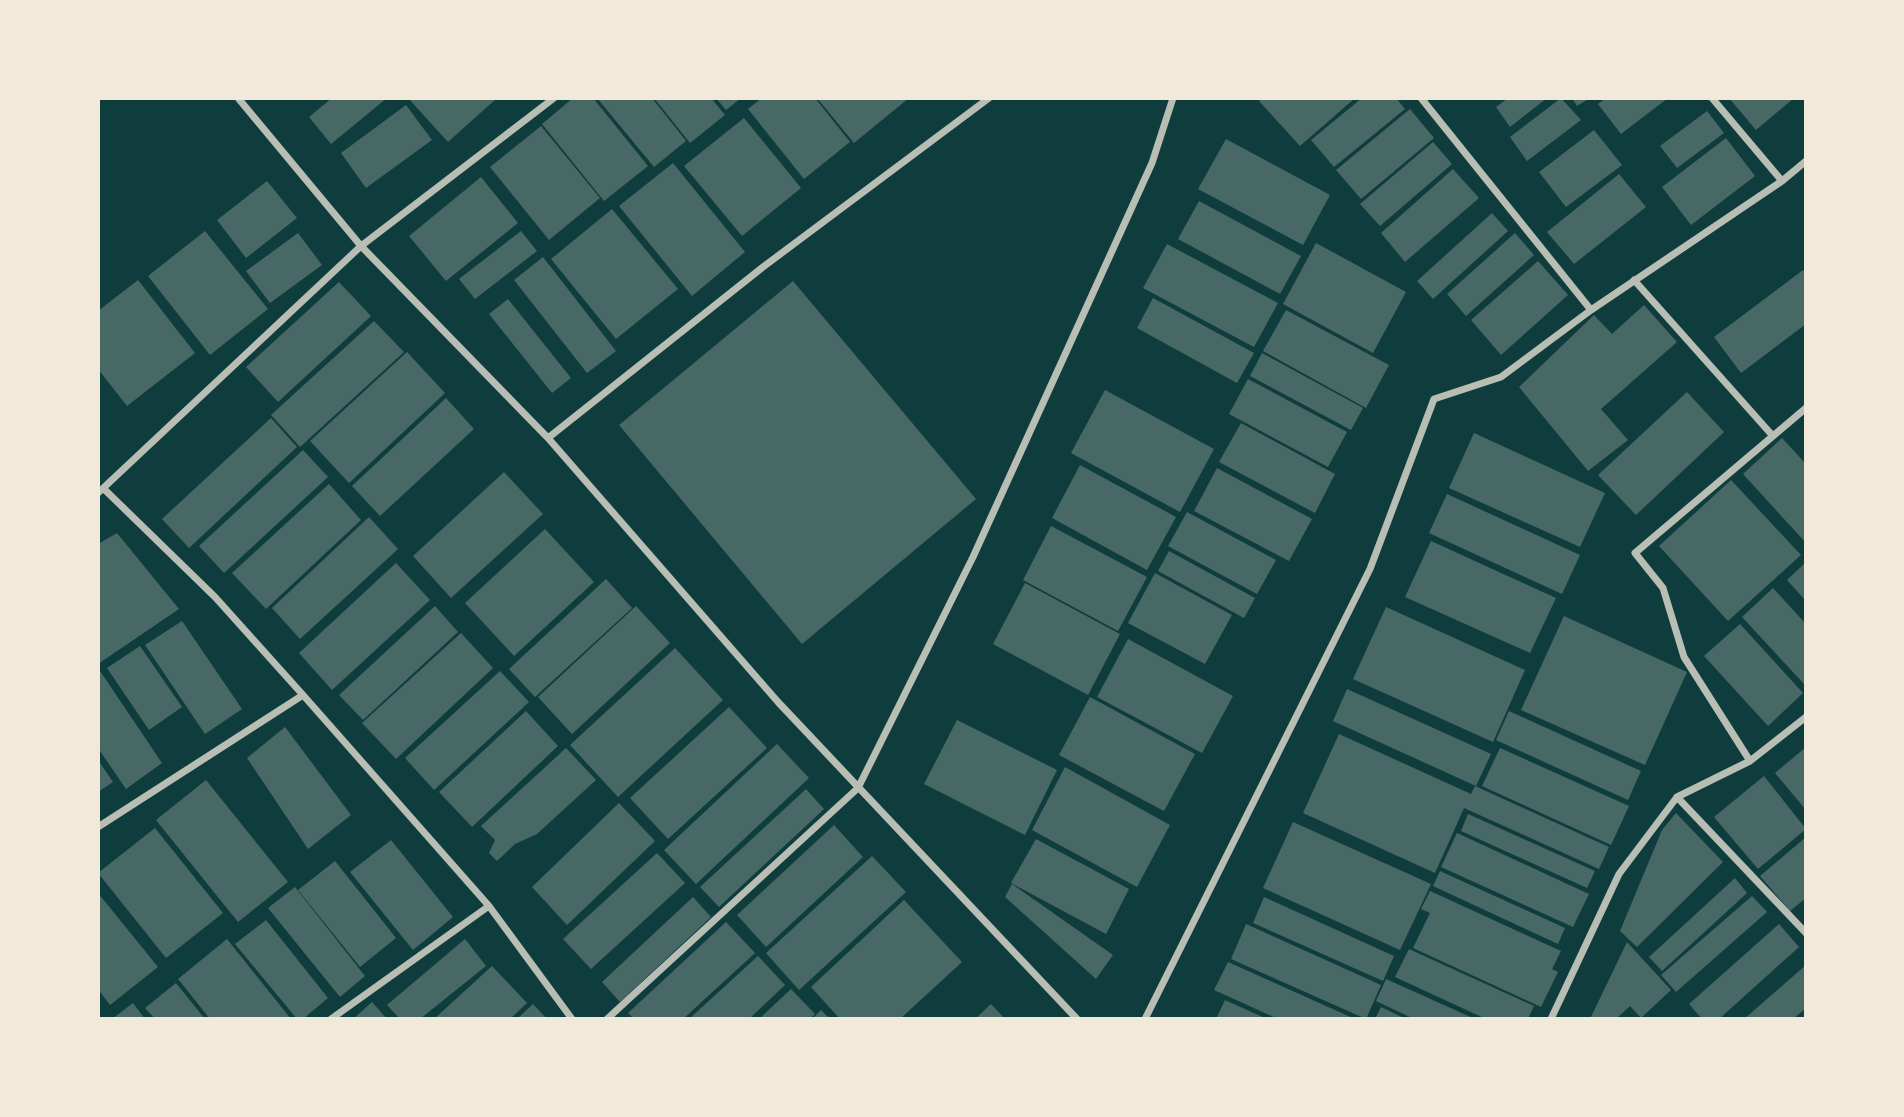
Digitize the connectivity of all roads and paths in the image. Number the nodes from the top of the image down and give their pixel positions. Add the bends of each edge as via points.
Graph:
1 (238, 98) edge
2 (554, 98) edge
3 (989, 98) edge
4 (1173, 98) edge
5 (1422, 98) edge
6 (1712, 98) edge
7 (1806, 161) edge
8 (1782, 181) junction
9 (361, 246) junction
10 (1634, 280) junction
11 (1591, 310) junction
12 (1806, 408) edge
13 (1772, 435) junction
14 (548, 438) junction
15 (101, 491) edge
16 (303, 695) junction
17 (1806, 717) edge
18 (1750, 761) junction
19 (858, 788) junction
20 (1677, 797) junction
21 (98, 827) edge
22 (489, 906) junction
23 (1806, 933) edge
24 (331, 1019) edge
25 (572, 1019) edge
26 (607, 1019) edge
27 (1077, 1019) edge
28 (1145, 1019) edge
29 (1551, 1019) edge

1 - 9 street
2 - 9 street
3 - 14 street via 763,267
4 - 19 street via 1152,163 1002,493
5 - 11 street
6 - 8 street
7 - 8 street
8 - 10 street
9 - 14 street
9 - 15 street
10 - 11 street
10 - 13 street
11 - 28 street via 1501,377 1434,399 1370,569
12 - 13 street
13 - 18 street via 1635,553 1663,589 1684,657
14 - 19 street
15 - 16 street via 215,597
16 - 21 street
16 - 22 street
17 - 18 street
18 - 20 street
19 - 26 street
19 - 27 street
20 - 23 street
20 - 29 street via 1619,874
22 - 24 street
22 - 25 street

